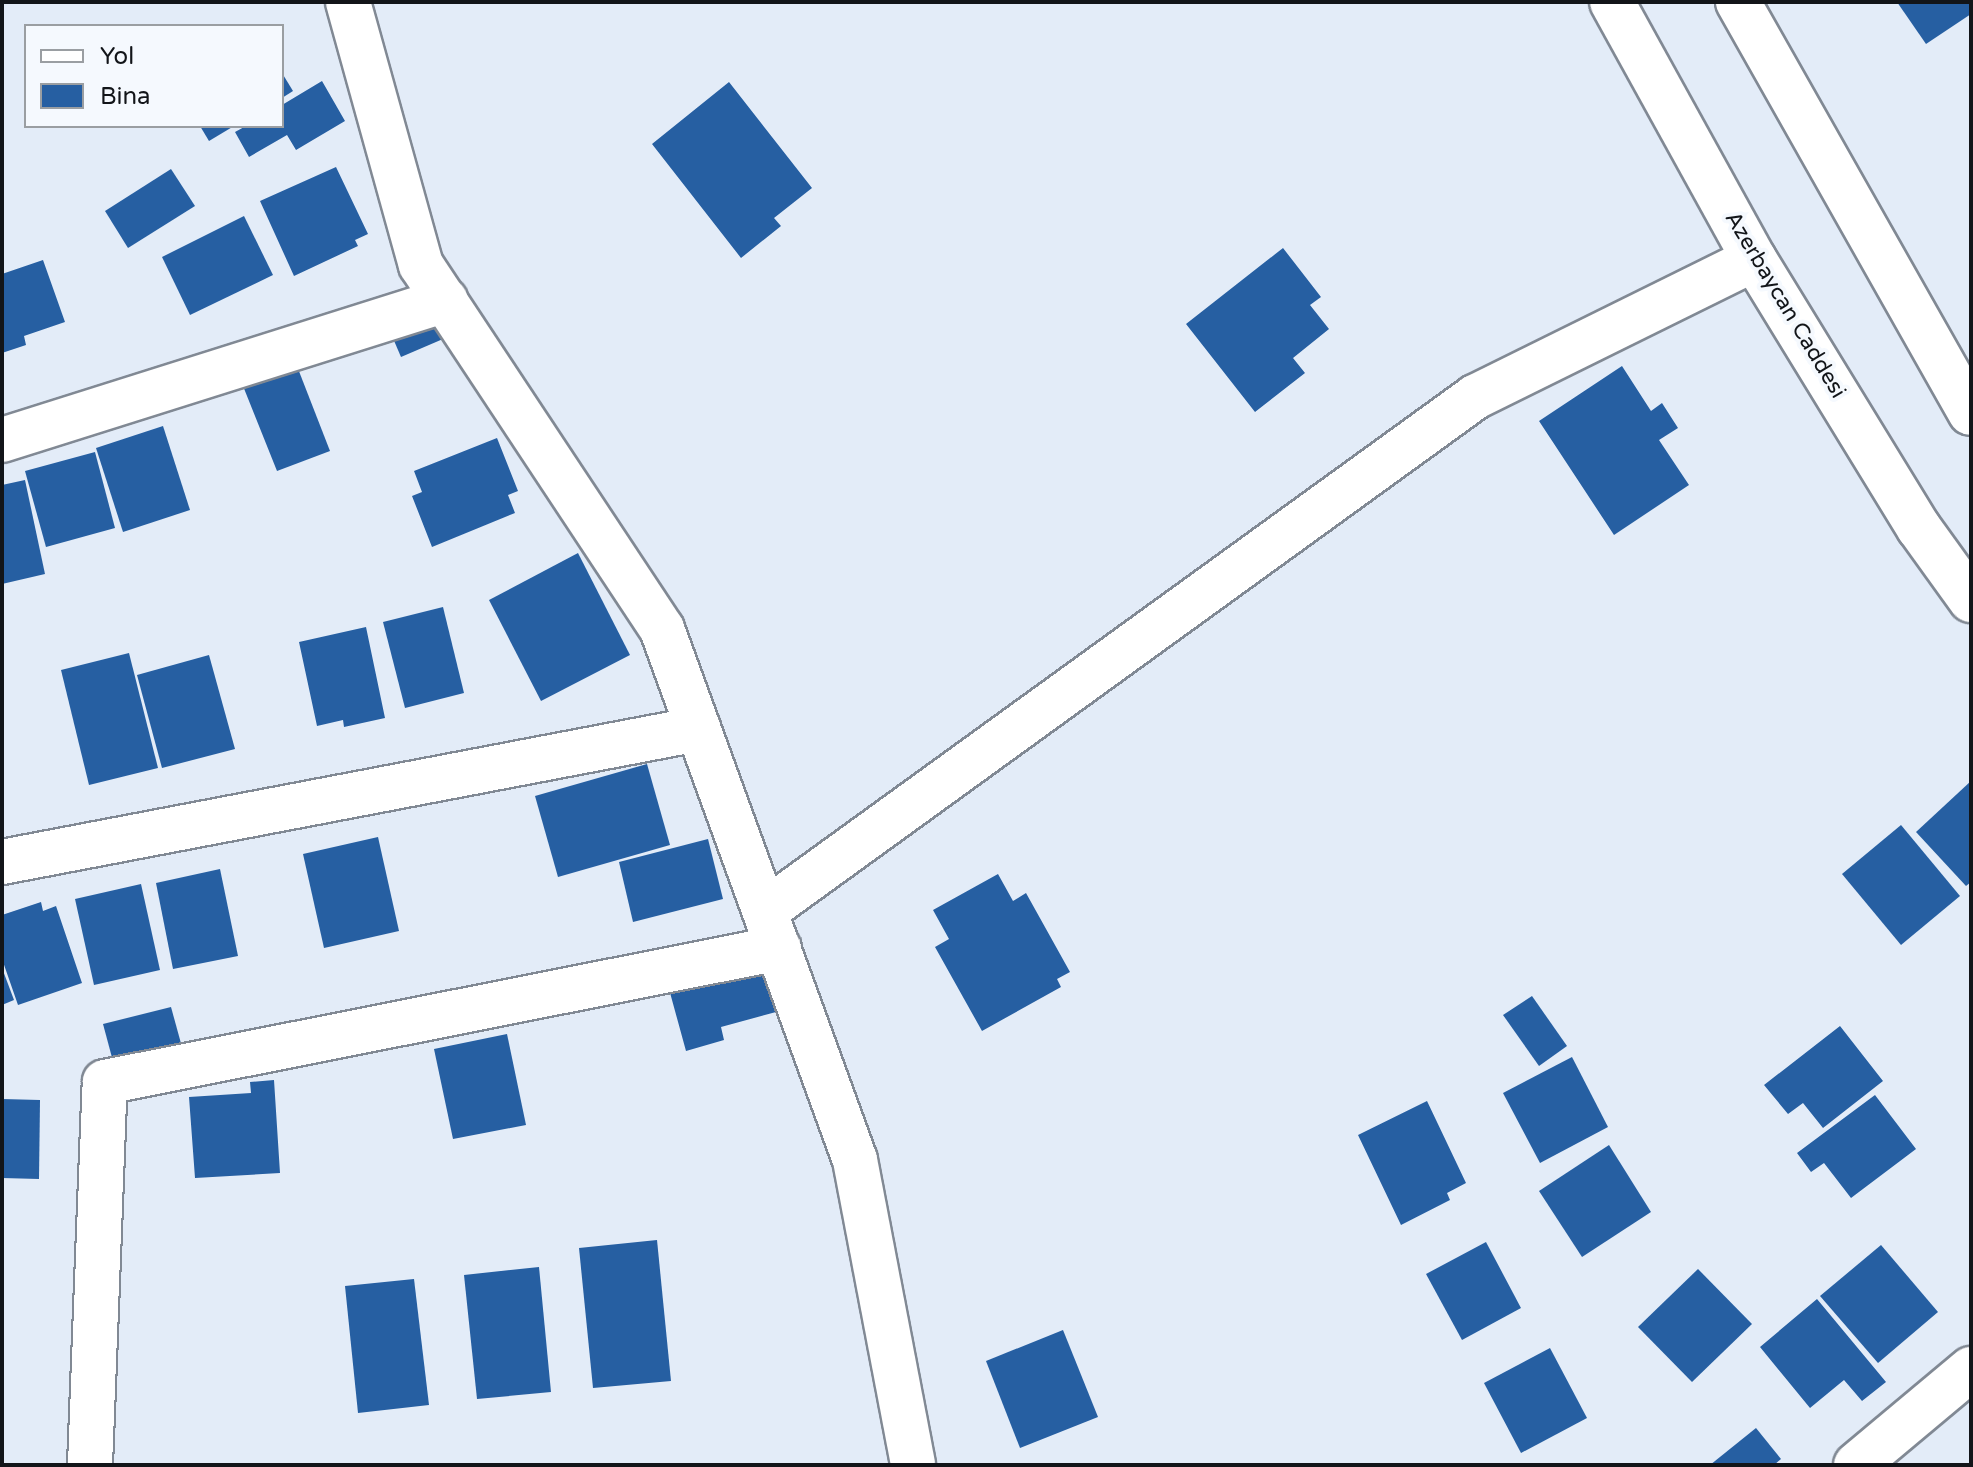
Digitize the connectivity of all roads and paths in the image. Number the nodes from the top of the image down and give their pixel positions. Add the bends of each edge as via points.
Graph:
1 (348, 2) edge
2 (1612, 2) edge
3 (1738, 2) edge
4 (1754, 259) junction
5 (445, 300) junction
6 (1968, 401) edge
7 (2, 440) edge
8 (1971, 600) edge
9 (698, 729) junction
10 (2, 862) edge
11 (772, 930) junction
12 (1971, 1369) edge
13 (90, 1465) edge
14 (913, 1465) edge
15 (1856, 1465) edge

1 - 5 street via 421,265
2 - 4 street, Azerbaycan Caddesi
3 - 6 street
4 - 8 street, Azerbaycan Caddesi via 1919,528
4 - 11 street via 1475,397
5 - 7 street
5 - 9 street via 662,629
9 - 10 street
9 - 11 street
11 - 13 street via 105,1082
11 - 14 street via 855,1160
12 - 15 street

